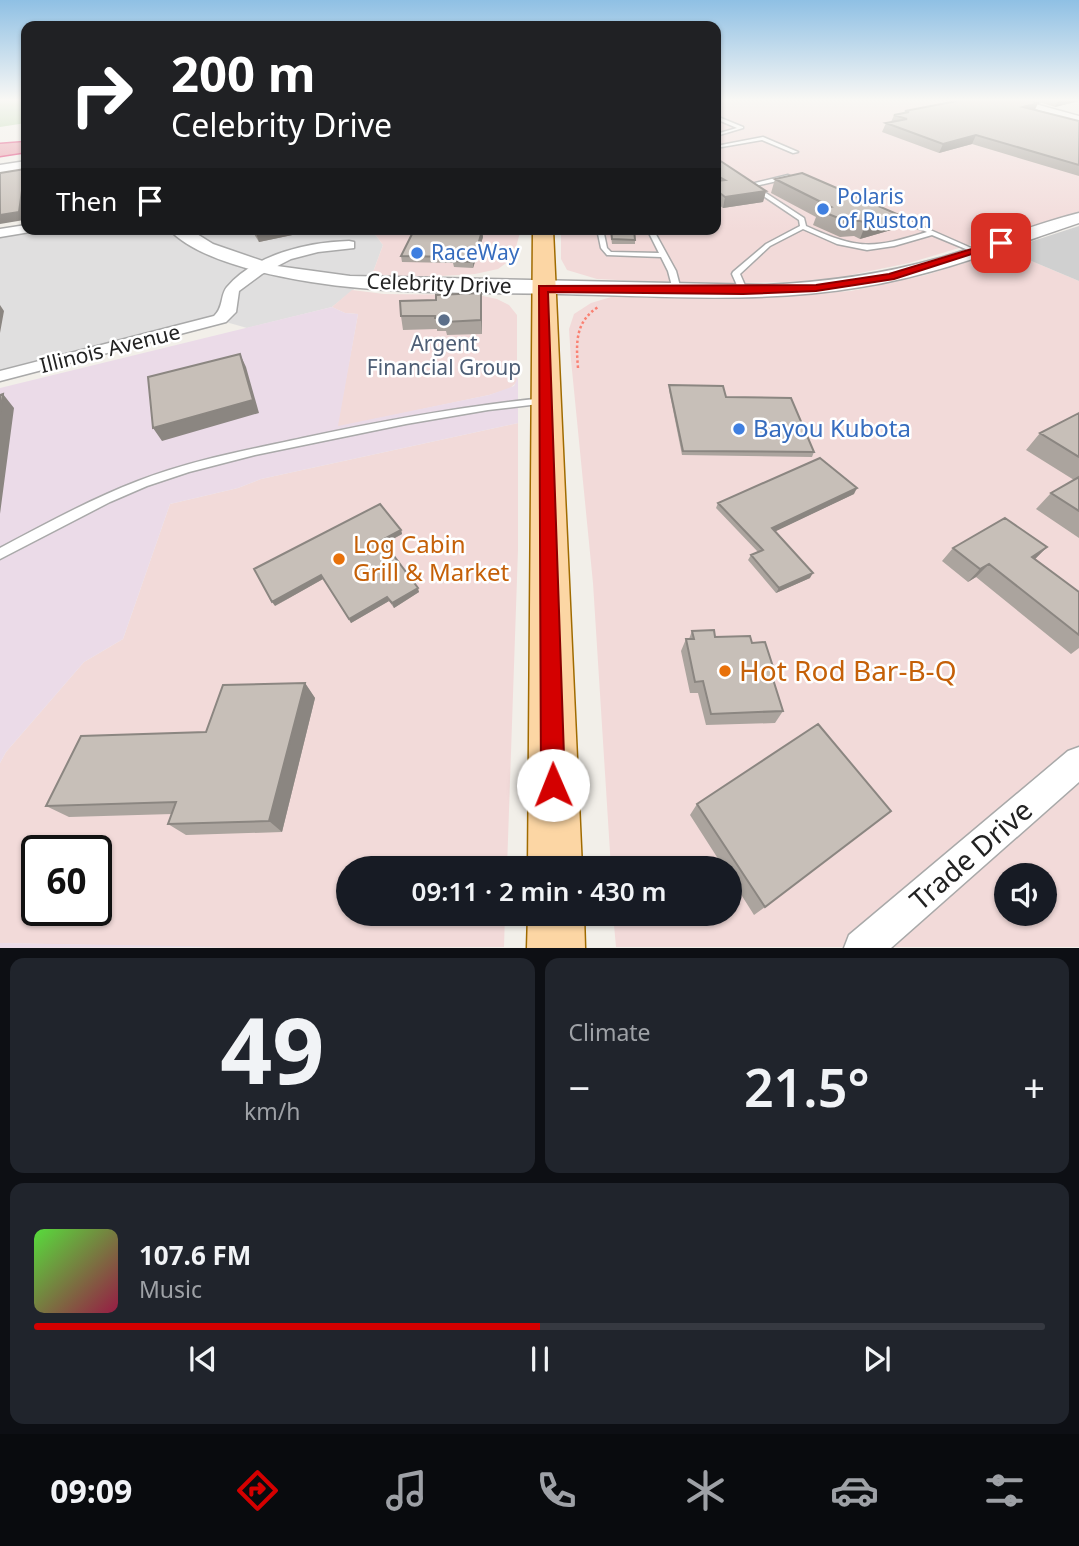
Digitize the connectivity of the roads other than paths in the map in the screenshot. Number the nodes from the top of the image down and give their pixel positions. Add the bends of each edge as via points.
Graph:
1 (736, 143) edge
2 (775, 143) edge
3 (727, 145) joint
4 (721, 147) edge
5 (21, 148) edge
6 (0, 150) edge
7 (795, 152) dead end
8 (21, 166) edge
9 (0, 169) edge
10 (798, 179) edge
11 (881, 211) edge
12 (1079, 218) edge
13 (803, 227) junction
14 (21, 230) edge
15 (0, 233) edge
16 (932, 233) junction
17 (187, 235) edge
18 (543, 235) edge
19 (601, 235) edge
20 (608, 235) edge
21 (653, 235) edge
22 (603, 243) junction
23 (349, 245) dead end
24 (975, 251) junction
25 (663, 255) junction
26 (264, 267) junction
27 (542, 288) junction
28 (677, 290) junction
29 (743, 290) junction
30 (0, 376) edge
31 (547, 400) junction
32 (0, 554) edge
33 (1079, 762) edge
34 (555, 856) edge
35 (556, 926) edge
36 (556, 947) edge
37 (862, 947) edge

1 - 3 lane
2 - 7 lane
3 - 4 lane
5 - 6 highway
8 - 9 street
10 - 13 lane via 750,185 802,219
11 - 16 lane
12 - 24 street, Celebrity Drive
13 - 16 lane via 840,245 874,249
13 - 29 lane via 768,245 736,274
14 - 15 street
16 - 24 lane
17 - 26 street, Celebrity Drive via 211,249
18 - 27 main road
19 - 22 lane
20 - 22 lane
21 - 25 lane
22 - 25 lane via 613,255
23 - 26 street via 287,256
24 - 29 street, Celebrity Drive via 891,277 816,288
25 - 28 lane
26 - 27 street, Celebrity Drive via 382,284
26 - 30 street, Illinois Avenue via 232,290 228,312 219,320
27 - 28 street, Celebrity Drive
27 - 31 main road
28 - 29 street, Celebrity Drive
31 - 32 lane via 419,418 172,474 111,497
31 - 34 main road
33 - 37 street, Trade Drive
35 - 36 main road

